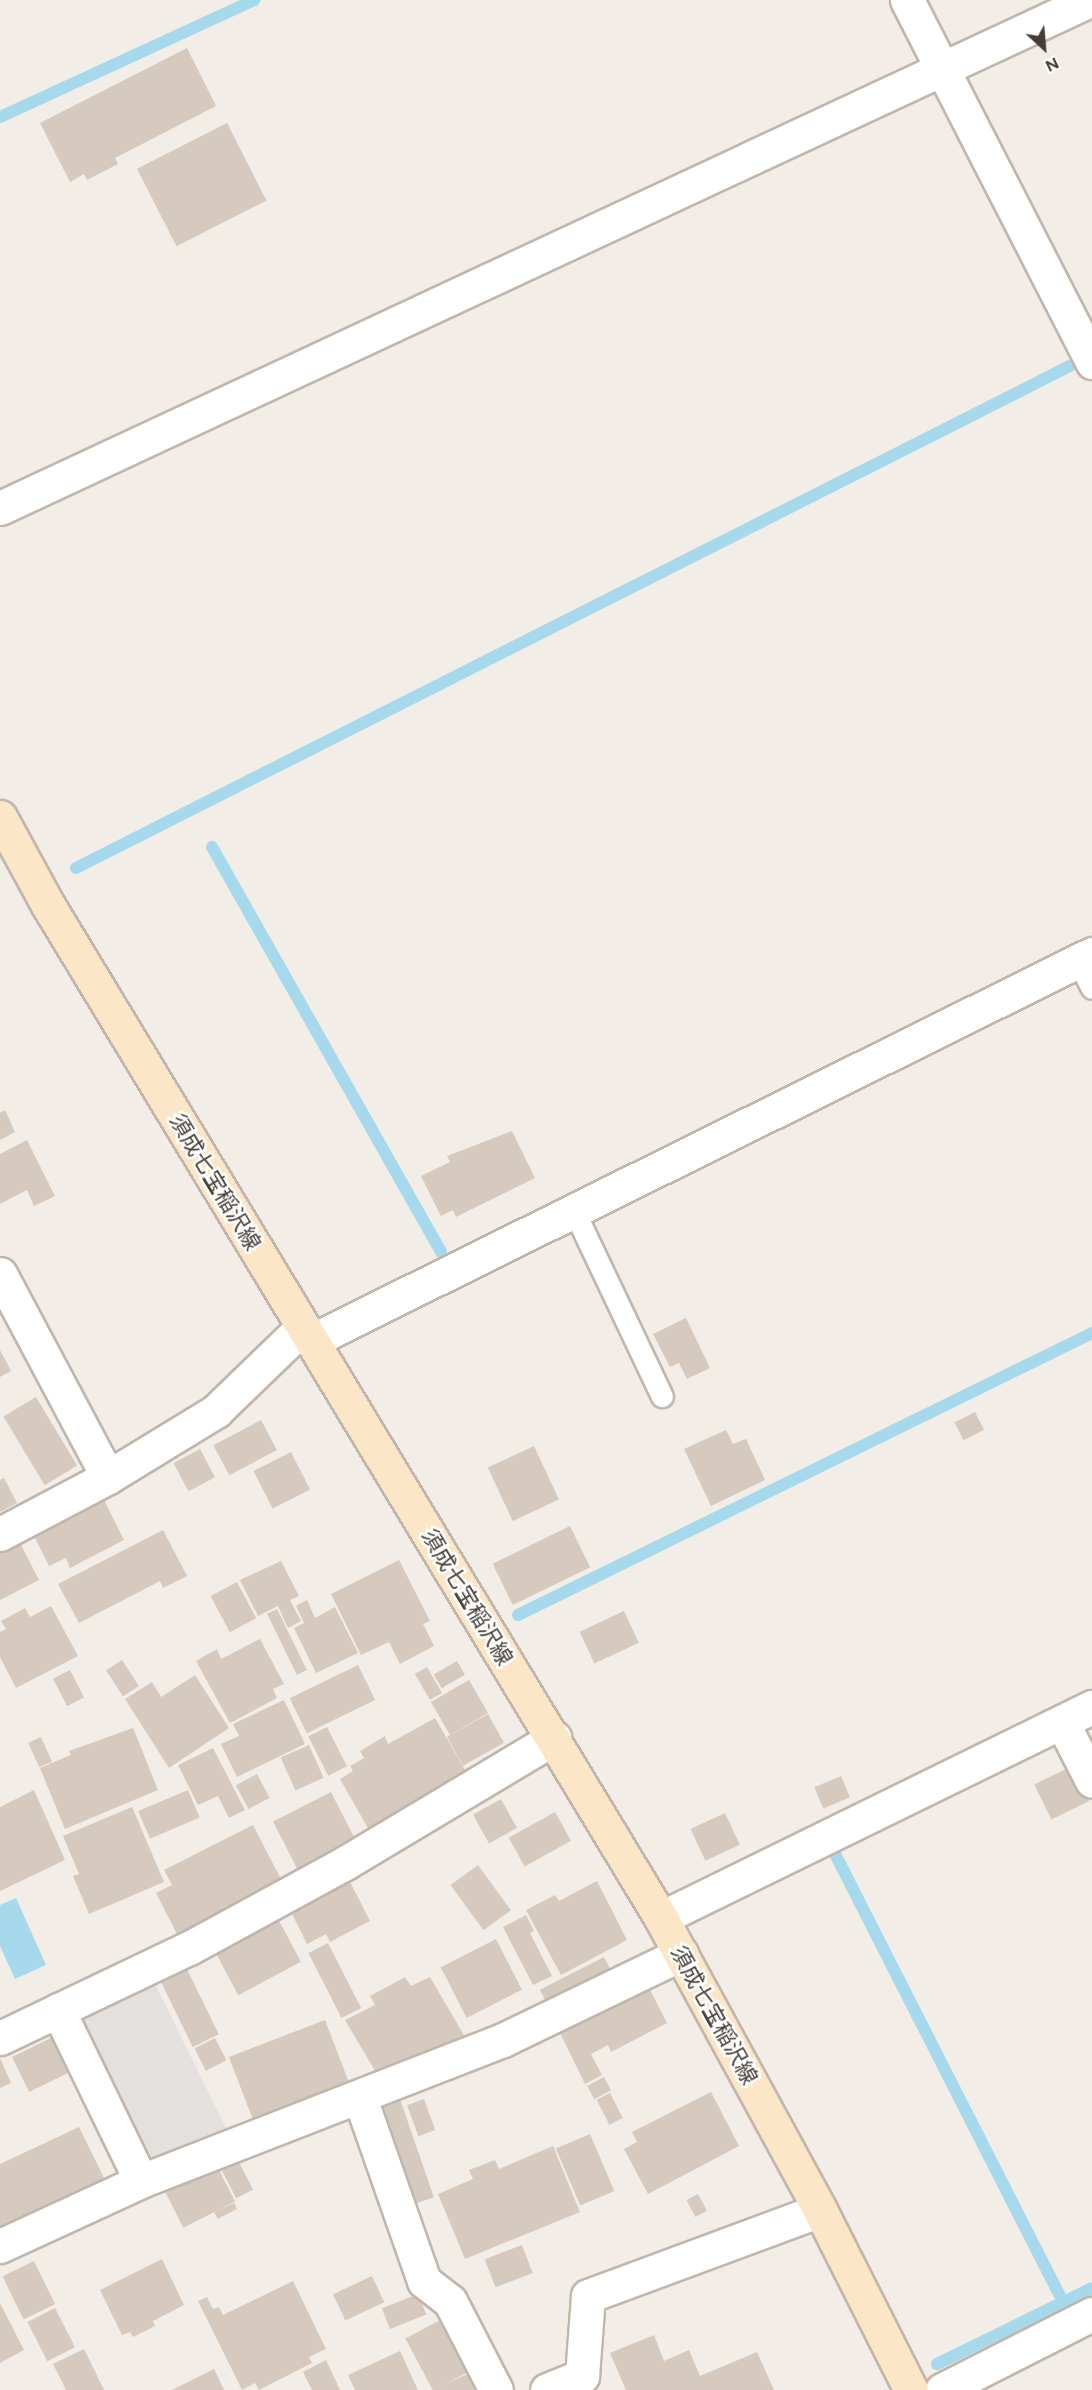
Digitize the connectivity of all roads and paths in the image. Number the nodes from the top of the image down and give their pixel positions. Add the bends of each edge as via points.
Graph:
1 (907, 0) edge
2 (1090, 0) edge
3 (942, 69) junction
4 (1092, 362) edge
5 (0, 508) edge
6 (0, 817) edge
7 (1087, 968) edge
8 (574, 1211) junction
9 (0, 1274) edge
10 (307, 1334) junction
11 (662, 1396) dead end
12 (108, 1477) junction
13 (0, 1534) edge
14 (1092, 1707) edge
15 (1062, 1722) junction
16 (554, 1738) junction
17 (1092, 1781) edge
18 (661, 1918) junction
19 (681, 1954) junction
20 (58, 2010) junction
21 (0, 2038) edge
22 (360, 2098) junction
23 (141, 2181) junction
24 (820, 2210) junction
25 (0, 2246) edge
26 (1092, 2314) edge
27 (496, 2390) edge
28 (547, 2390) edge
29 (911, 2390) edge
30 (942, 2390) edge

1 - 3 street
2 - 3 street
3 - 4 street
3 - 5 street
6 - 10 main road, 須成七宝稲沢線 via 48,905
7 - 8 street
8 - 10 street
8 - 11 lane
9 - 12 street
10 - 12 street via 216,1411
10 - 16 main road, 須成七宝稲沢線
12 - 13 street
14 - 15 street
15 - 17 street
15 - 18 street
16 - 18 main road, 須成七宝稲沢線
16 - 20 street via 345,1863 189,1948
18 - 19 main road, 須成七宝稲沢線
19 - 22 street via 503,2040
19 - 24 main road, 須成七宝稲沢線
20 - 21 street
20 - 23 street
22 - 23 street
22 - 27 street via 424,2281 450,2301
23 - 25 street
24 - 28 street via 588,2296 582,2376
24 - 29 main road, 須成七宝稲沢線
26 - 30 street

